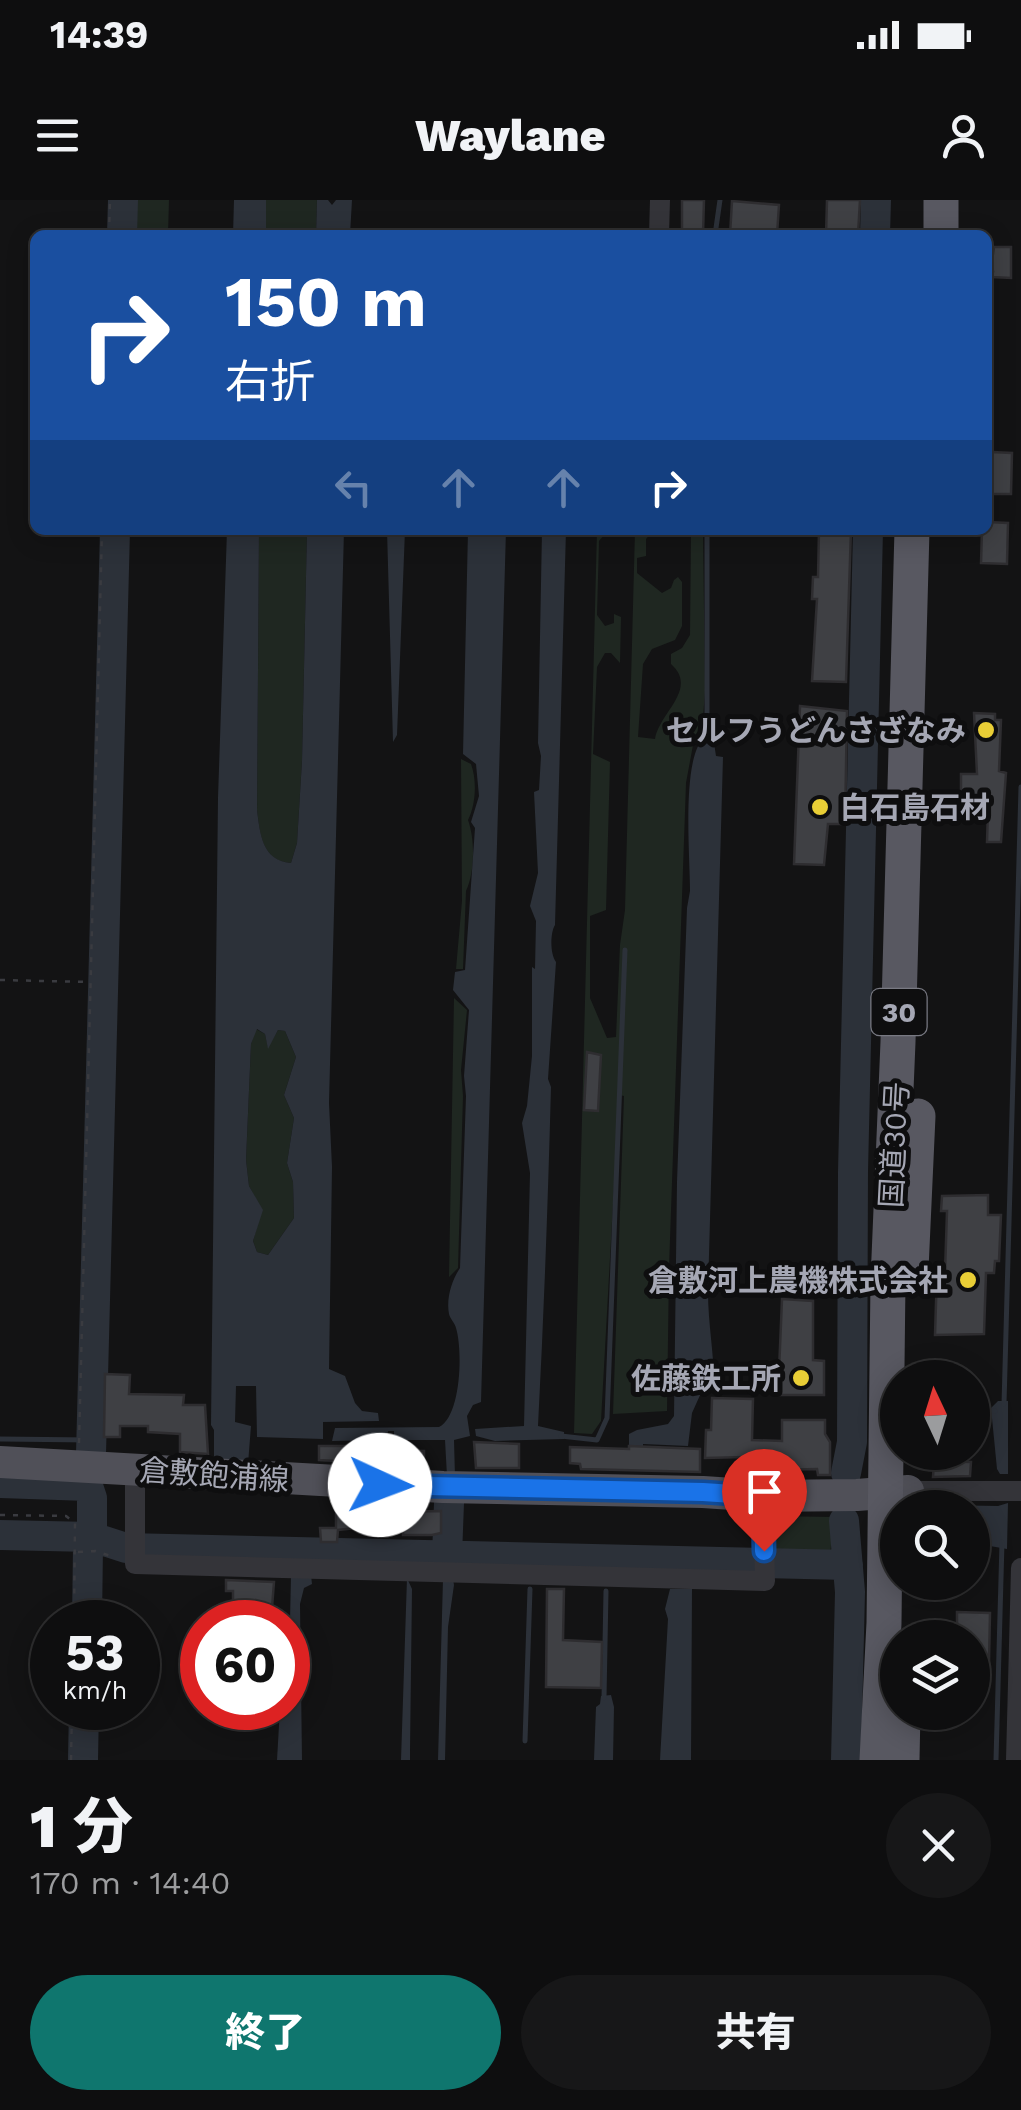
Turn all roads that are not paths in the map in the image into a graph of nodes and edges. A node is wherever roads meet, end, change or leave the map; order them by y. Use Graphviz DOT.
graph roads {
  1 [pos="660,200"];
  2 [pos="919,200"];
  3 [pos="942,200"];
  4 [pos="659,230"];
  5 [pos="919,230"];
  6 [pos="940,230"];
  7 [pos="912,535"];
  8 [pos="933,535"];
  9 [pos="908,1360"];
  10 [pos="0,1462"];
  11 [pos="135,1470"];
  12 [pos="900,1490"];
  13 [pos="1021,1491"];
  14 [pos="990,1493"];
  15 [pos="763,1496"];
  16 [pos="880,1497"];
  17 [pos="1021,1568"];
  18 [pos="887,1600"];
  19 [pos="903,1730"];
  20 [pos="877,1760"];
  21 [pos="902,1760"];
  22 [pos="1016,1760"];
  1 -- 4 [label="street"];
  2 -- 5 [label="highway"];
  3 -- 6 [label="highway"];
  7 -- 12 [label="highway, 国道30号 / 30"];
  8 -- 9 [label="highway, 国道30号 / 30"];
  10 -- 11 [label="main road, 倉敷飽浦線"];
  11 -- 15 [label="main road, 倉敷飽浦線"];
  11 -- 15 [label="street"];
  13 -- 14 [label="street"];
  15 -- 16 [label="main road, 倉敷飽浦線"];
  17 -- 22 [label="street"];
  18 -- 20 [label="highway, 国道30号 / 30"];
  19 -- 21 [label="highway"];
}
